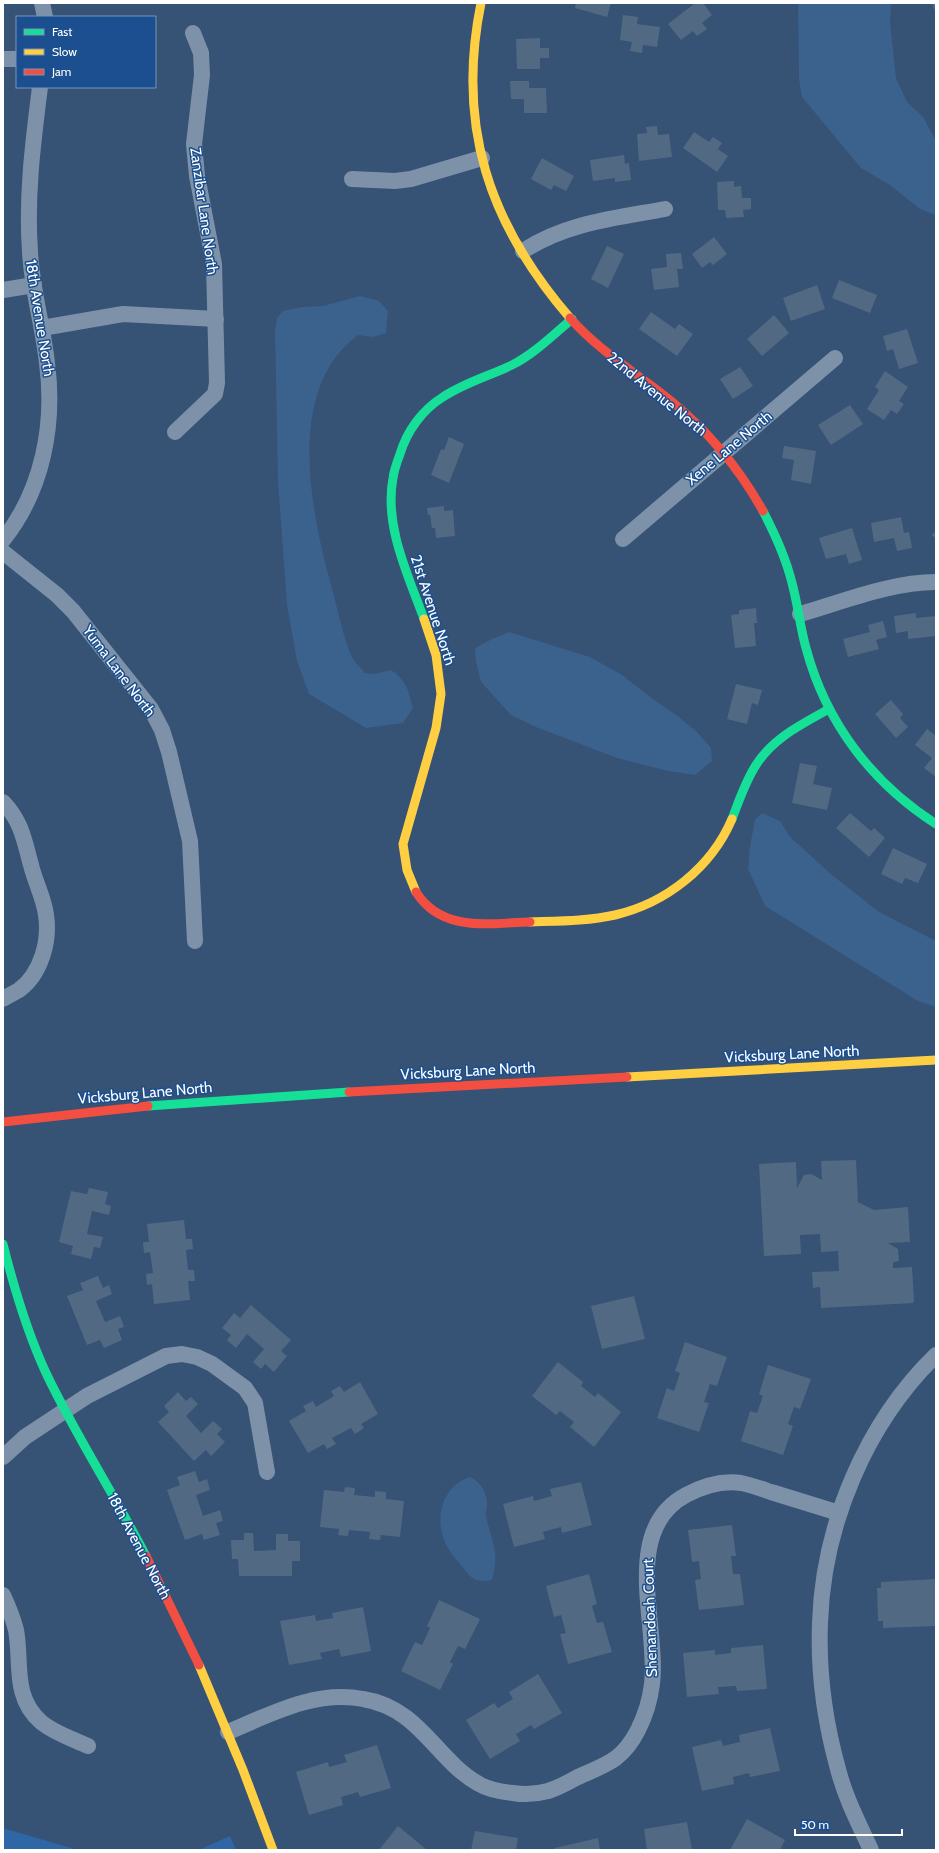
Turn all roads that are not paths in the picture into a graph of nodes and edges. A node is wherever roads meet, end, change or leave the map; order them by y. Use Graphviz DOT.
graph roads {
  1 [pos="42,3"];
  2 [pos="481,3"];
  3 [pos="45,16"];
  4 [pos="193,33"];
  5 [pos="3,59"];
  6 [pos="16,59"];
  7 [pos="40,88"];
  8 [pos="482,158"];
  9 [pos="352,179"];
  10 [pos="665,209"];
  11 [pos="523,251"];
  12 [pos="34,285"];
  13 [pos="3,290"];
  14 [pos="572,318"];
  15 [pos="216,319"];
  16 [pos="42,328"];
  17 [pos="835,358"];
  18 [pos="175,432"];
  19 [pos="725,452"];
  20 [pos="623,539"];
  21 [pos="3,540"];
  22 [pos="3,552"];
  23 [pos="936,582"];
  24 [pos="800,614"];
  25 [pos="829,710"];
  26 [pos="3,802"];
  27 [pos="936,824"];
  28 [pos="195,941"];
  29 [pos="3,999"];
  30 [pos="936,1060"];
  31 [pos="3,1122"];
  32 [pos="3,1244"];
  33 [pos="936,1355"];
  34 [pos="65,1410"];
  35 [pos="3,1457"];
  36 [pos="267,1472"];
  37 [pos="839,1513"];
  38 [pos="3,1595"];
  39 [pos="228,1732"];
  40 [pos="88,1746"];
  41 [pos="273,1850"];
  42 [pos="871,1850"];
  1 -- 3 [label="street"];
  2 -- 8 [label="street, 22nd Avenue North"];
  4 -- 15 [label="street, Zanzibar Lane North"];
  5 -- 6 [label="street"];
  7 -- 12 [label="street, 18th Avenue North"];
  8 -- 9 [label="street"];
  8 -- 11 [label="street, 22nd Avenue North"];
  10 -- 11 [label="street"];
  11 -- 14 [label="street, 22nd Avenue North"];
  12 -- 13 [label="street"];
  12 -- 16 [label="street, 18th Avenue North"];
  14 -- 19 [label="street, 22nd Avenue North"];
  14 -- 25 [label="street, 21st Avenue North"];
  15 -- 16 [label="street"];
  15 -- 18 [label="street, Zanzibar Lane North"];
  16 -- 21 [label="street, 18th Avenue North"];
  17 -- 19 [label="street, Xene Lane North"];
  19 -- 20 [label="street, Xene Lane North"];
  19 -- 24 [label="street, 22nd Avenue North"];
  22 -- 28 [label="street, Yuma Lane North"];
  23 -- 24 [label="street"];
  24 -- 25 [label="street, 22nd Avenue North"];
  25 -- 27 [label="street, 22nd Avenue North"];
  26 -- 29 [label="street"];
  30 -- 31 [label="street, Vicksburg Lane North"];
  32 -- 34 [label="street, 18th Avenue North"];
  33 -- 37 [label="street"];
  34 -- 35 [label="street"];
  34 -- 36 [label="street"];
  34 -- 39 [label="street, 18th Avenue North"];
  37 -- 39 [label="street, Shenandoah Court"];
  37 -- 42 [label="street"];
  38 -- 40 [label="street"];
  39 -- 41 [label="street, 18th Avenue North"];
}
